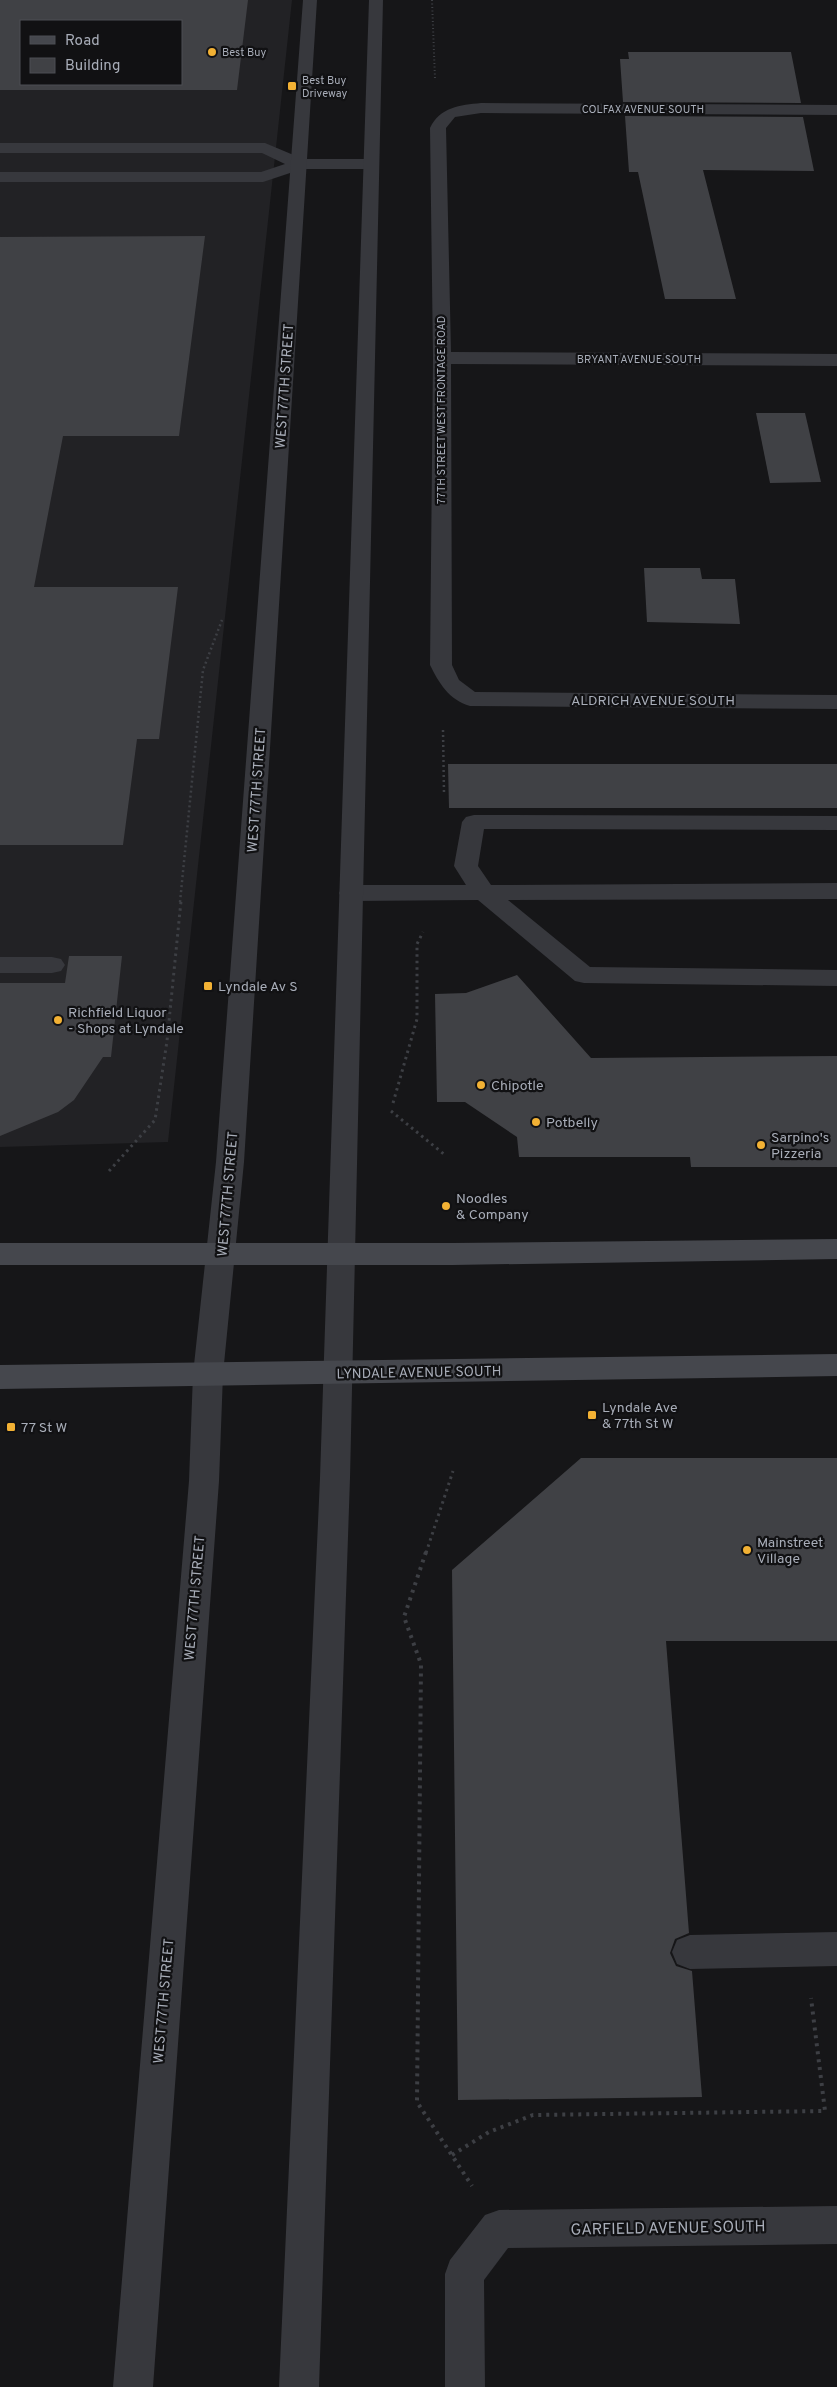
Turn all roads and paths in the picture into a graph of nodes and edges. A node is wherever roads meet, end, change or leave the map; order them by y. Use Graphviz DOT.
graph roads {
  1 [pos="310,0"];
  2 [pos="376,0"];
  3 [pos="432,0"];
  4 [pos="837,110"];
  5 [pos="449,114"];
  6 [pos="0,148"];
  7 [pos="300,164"];
  8 [pos="371,164"];
  9 [pos="0,176"];
  10 [pos="442,358"];
  11 [pos="837,360"];
  12 [pos="224,616"];
  13 [pos="470,699"];
  14 [pos="837,702"];
  15 [pos="837,823"];
  16 [pos="837,892"];
  17 [pos="484,893"];
  18 [pos="351,894"];
  19 [pos="424,929"];
  20 [pos="0,965"];
  21 [pos="52,965"];
  22 [pos="837,978"];
  23 [pos="445,1155"];
  24 [pos="109,1171"];
  25 [pos="837,1249"];
  26 [pos="222,1253"];
  27 [pos="341,1253"];
  28 [pos="0,1254"];
  29 [pos="837,1365"];
  30 [pos="337,1373"];
  31 [pos="208,1374"];
  32 [pos="0,1377"];
  33 [pos="453,1471"];
  34 [pos="837,1949"];
  35 [pos="690,1952"];
  36 [pos="810,1995"];
  37 [pos="452,2155"];
  38 [pos="837,2226"];
  39 [pos="500,2229"];
  40 [pos="133,2387"];
  41 [pos="299,2387"];
  42 [pos="465,2387"];
  1 -- 7 [label="street, WEST 77TH STREET"];
  2 -- 8 [label="street"];
  3 -- 5 [label="path"];
  4 -- 5 [label="street, COLFAX AVENUE SOUTH"];
  5 -- 10 [label="street, 77TH STREET WEST FRONTAGE ROAD"];
  6 -- 7 [label="street"];
  7 -- 8 [label="street"];
  7 -- 9 [label="street"];
  7 -- 26 [label="street, WEST 77TH STREET"];
  8 -- 18 [label="street"];
  10 -- 11 [label="street, BRYANT AVENUE SOUTH"];
  10 -- 13 [label="street, 77TH STREET WEST FRONTAGE ROAD"];
  12 -- 24 [label="path"];
  13 -- 14 [label="street, ALDRICH AVENUE SOUTH"];
  15 -- 17 [label="street"];
  16 -- 17 [label="street"];
  17 -- 18 [label="street"];
  17 -- 22 [label="street"];
  18 -- 27 [label="street"];
  19 -- 23 [label="path"];
  20 -- 21 [label="street"];
  25 -- 27 [label="main road"];
  26 -- 27 [label="main road"];
  26 -- 28 [label="main road"];
  26 -- 31 [label="street, WEST 77TH STREET"];
  27 -- 30 [label="street"];
  29 -- 30 [label="main road, LYNDALE AVENUE SOUTH"];
  30 -- 31 [label="main road, LYNDALE AVENUE SOUTH"];
  30 -- 41 [label="street"];
  31 -- 32 [label="main road, LYNDALE AVENUE SOUTH"];
  31 -- 40 [label="street, WEST 77TH STREET"];
  33 -- 37 [label="path"];
  34 -- 35 [label="street"];
  36 -- 37 [label="path"];
  37 -- 39 [label="path"];
  38 -- 39 [label="street, GARFIELD AVENUE SOUTH"];
  39 -- 42 [label="street"];
}
